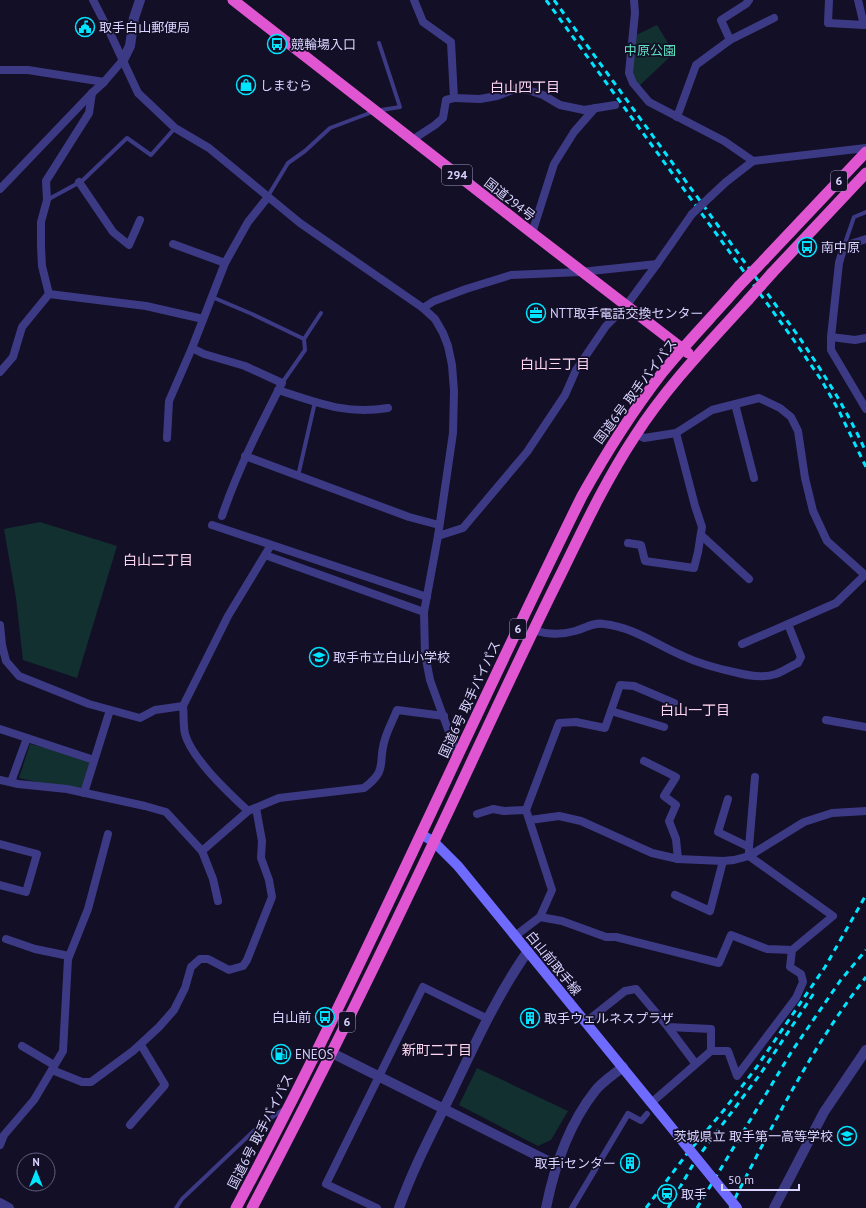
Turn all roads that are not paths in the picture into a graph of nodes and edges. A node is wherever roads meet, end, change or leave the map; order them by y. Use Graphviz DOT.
graph roads {
  1 [pos="93,0"];
  2 [pos="140,0"];
  3 [pos="414,0"];
  4 [pos="634,0"];
  5 [pos="749,0"];
  6 [pos="829,0"];
  7 [pos="858,0"];
  8 [pos="236,1"];
  9 [pos="774,18"];
  10 [pos="730,40"];
  11 [pos="379,43"];
  12 [pos="123,60"];
  13 [pos="0,70"];
  14 [pos="104,82"];
  15 [pos="92,93"];
  16 [pos="454,98"];
  17 [pos="615,105"];
  18 [pos="595,108"];
  19 [pos="375,111"];
  20 [pos="677,117"];
  21 [pos="175,128"];
  22 [pos="412,140"];
  23 [pos="866,148"];
  24 [pos="866,152"];
  25 [pos="753,161"];
  26 [pos="866,173"];
  27 [pos="80,182"];
  28 [pos="0,189"];
  29 [pos="268,196"];
  30 [pos="47,200"];
  31 [pos="866,212"];
  32 [pos="140,220"];
  33 [pos="532,233"];
  34 [pos="866,239"];
  35 [pos="173,244"];
  36 [pos="844,246"];
  37 [pos="224,263"];
  38 [pos="657,264"];
  39 [pos="581,272"];
  40 [pos="49,294"];
  41 [pos="211,297"];
  42 [pos="626,306"];
  43 [pos="423,308"];
  44 [pos="321,313"];
  45 [pos="203,319"];
  46 [pos="831,338"];
  47 [pos="866,338"];
  48 [pos="304,340"];
  49 [pos="192,348"];
  50 [pos="683,349"];
  51 [pos="695,358"];
  52 [pos="0,372"];
  53 [pos="280,387"];
  54 [pos="315,402"];
  55 [pos="735,404"];
  56 [pos="388,408"];
  57 [pos="866,410"];
  58 [pos="676,433"];
  59 [pos="636,434"];
  60 [pos="168,438"];
  61 [pos="245,456"];
  62 [pos="298,476"];
  63 [pos="754,478"];
  64 [pos="222,516"];
  65 [pos="212,525"];
  66 [pos="439,525"];
  67 [pos="701,535"];
  68 [pos="438,536"];
  69 [pos="628,543"];
  70 [pos="272,545"];
  71 [pos="265,555"];
  72 [pos="749,579"];
  73 [pos="427,597"];
  74 [pos="424,612"];
  75 [pos="788,624"];
  76 [pos="0,626"];
  77 [pos="534,630"];
  78 [pos="742,644"];
  79 [pos="3,663"];
  80 [pos="674,703"];
  81 [pos="183,706"];
  82 [pos="110,710"];
  83 [pos="611,711"];
  84 [pos="444,716"];
  85 [pos="826,720"];
  86 [pos="664,727"];
  87 [pos="866,727"];
  88 [pos="0,730"];
  89 [pos="27,738"];
  90 [pos="458,757"];
  91 [pos="94,760"];
  92 [pos="644,761"];
  93 [pos="755,777"];
  94 [pos="0,780"];
  95 [pos="11,782"];
  96 [pos="84,793"];
  97 [pos="728,798"];
  98 [pos="252,810"];
  99 [pos="526,810"];
  100 [pos="866,811"];
  101 [pos="477,814"];
  102 [pos="530,820"];
  103 [pos="108,834"];
  104 [pos="421,834"];
  105 [pos="434,842"];
  106 [pos="0,844"];
  107 [pos="749,847"];
  108 [pos="202,851"];
  109 [pos="749,856"];
  110 [pos="678,859"];
  111 [pos="723,860"];
  112 [pos="0,885"];
  113 [pos="675,895"];
  114 [pos="218,901"];
  115 [pos="540,916"];
  116 [pos="515,936"];
  117 [pos="6,939"];
  118 [pos="792,950"];
  119 [pos="528,951"];
  120 [pos="69,956"];
  121 [pos="488,1019"];
  122 [pos="586,1022"];
  123 [pos="668,1027"];
  124 [pos="141,1045"];
  125 [pos="22,1046"];
  126 [pos="866,1050"];
  127 [pos="711,1051"];
  128 [pos="332,1053"];
  129 [pos="695,1063"];
  130 [pos="623,1067"];
  131 [pos="53,1068"];
  132 [pos="379,1076"];
  133 [pos="651,1103"];
  134 [pos="289,1106"];
  135 [pos="444,1109"];
  136 [pos="647,1114"];
  137 [pos="130,1125"];
  138 [pos="3,1130"];
  139 [pos="0,1145"];
  140 [pos="556,1165"];
  141 [pos="0,1202"];
  142 [pos="9,1208"];
  143 [pos="176,1208"];
  144 [pos="236,1208"];
  145 [pos="252,1208"];
  146 [pos="377,1208"];
  147 [pos="398,1208"];
  148 [pos="546,1208"];
  149 [pos="572,1208"];
  150 [pos="737,1208"];
  151 [pos="774,1208"];
  1 -- 12 [label="street"];
  2 -- 12 [label="street"];
  3 -- 16 [label="street"];
  4 -- 20 [label="street"];
  5 -- 10 [label="street"];
  6 -- 7 [label="street"];
  8 -- 19 [label="highway, 国道294号 / 294"];
  9 -- 10 [label="street"];
  10 -- 20 [label="street"];
  11 -- 19 [label="lane"];
  12 -- 14 [label="street"];
  12 -- 21 [label="street"];
  13 -- 14 [label="street"];
  14 -- 15 [label="street"];
  15 -- 28 [label="street"];
  15 -- 30 [label="street"];
  16 -- 18 [label="street"];
  16 -- 22 [label="street"];
  17 -- 18 [label="street"];
  18 -- 33 [label="street"];
  19 -- 22 [label="highway, 国道294号 / 294"];
  19 -- 29 [label="lane"];
  20 -- 25 [label="street"];
  21 -- 27 [label="lane"];
  21 -- 29 [label="street"];
  22 -- 33 [label="highway, 国道294号 / 294"];
  23 -- 25 [label="street"];
  24 -- 50 [label="highway, 国道6号 取手バイパス / 6, bridge"];
  25 -- 38 [label="street, bridge"];
  26 -- 51 [label="highway, 国道6号 取手バイパス / 6, bridge"];
  27 -- 30 [label="lane"];
  27 -- 32 [label="street"];
  29 -- 37 [label="street"];
  29 -- 43 [label="street"];
  30 -- 40 [label="street"];
  31 -- 36 [label="lane"];
  33 -- 39 [label="highway, 国道294号 / 294"];
  34 -- 36 [label="street"];
  35 -- 37 [label="street"];
  36 -- 46 [label="street"];
  37 -- 41 [label="street"];
  38 -- 39 [label="street"];
  38 -- 42 [label="street"];
  39 -- 42 [label="highway, 国道294号 / 294"];
  39 -- 43 [label="street"];
  40 -- 45 [label="street"];
  40 -- 52 [label="street"];
  41 -- 45 [label="street"];
  41 -- 48 [label="lane"];
  42 -- 50 [label="highway, 国道294号 / 294"];
  42 -- 68 [label="street"];
  43 -- 66 [label="street"];
  44 -- 48 [label="lane"];
  45 -- 49 [label="street"];
  46 -- 47 [label="street"];
  46 -- 57 [label="street"];
  48 -- 53 [label="lane"];
  49 -- 53 [label="street"];
  49 -- 60 [label="street"];
  50 -- 51 [label="highway, 国道294号 / 294"];
  50 -- 90 [label="highway, 国道6号 取手バイパス / 6"];
  51 -- 59 [label="highway, 国道6号 取手バイパス / 6"];
  53 -- 54 [label="street"];
  53 -- 61 [label="street"];
  54 -- 56 [label="street"];
  54 -- 62 [label="lane"];
  55 -- 58 [label="street"];
  55 -- 63 [label="street"];
  55 -- 75 [label="street"];
  58 -- 59 [label="street"];
  58 -- 67 [label="street"];
  59 -- 77 [label="highway, 国道6号 取手バイパス / 6"];
  61 -- 62 [label="street"];
  61 -- 64 [label="street"];
  62 -- 66 [label="street"];
  65 -- 70 [label="street"];
  66 -- 68 [label="street"];
  67 -- 69 [label="street"];
  67 -- 72 [label="street"];
  68 -- 73 [label="street"];
  70 -- 71 [label="street"];
  70 -- 73 [label="street"];
  71 -- 74 [label="street"];
  71 -- 81 [label="street"];
  73 -- 74 [label="street"];
  74 -- 84 [label="street"];
  75 -- 77 [label="street"];
  75 -- 78 [label="street"];
  76 -- 79 [label="street"];
  77 -- 105 [label="highway, 国道6号 取手バイパス / 6"];
  79 -- 82 [label="street"];
  80 -- 83 [label="street"];
  81 -- 82 [label="street"];
  81 -- 98 [label="street"];
  82 -- 91 [label="street"];
  83 -- 86 [label="street"];
  83 -- 99 [label="street"];
  84 -- 90 [label="street"];
  84 -- 98 [label="street"];
  85 -- 87 [label="street"];
  88 -- 89 [label="street"];
  89 -- 91 [label="street"];
  89 -- 95 [label="street"];
  90 -- 104 [label="highway, 国道6号 取手バイパス / 6"];
  91 -- 96 [label="street"];
  92 -- 110 [label="street"];
  93 -- 107 [label="street"];
  94 -- 95 [label="street"];
  95 -- 96 [label="street"];
  96 -- 108 [label="street"];
  97 -- 107 [label="street"];
  98 -- 108 [label="street"];
  98 -- 124 [label="street"];
  99 -- 101 [label="street"];
  99 -- 102 [label="street"];
  100 -- 109 [label="street"];
  102 -- 110 [label="street"];
  102 -- 115 [label="street"];
  103 -- 120 [label="street"];
  104 -- 105 [label="main road, 白山前取手線"];
  104 -- 134 [label="highway, 国道6号 取手バイパス / 6"];
  105 -- 116 [label="main road, 白山前取手線"];
  105 -- 128 [label="highway, 国道6号 取手バイパス / 6"];
  106 -- 112 [label="street"];
  107 -- 109 [label="street"];
  108 -- 114 [label="street"];
  109 -- 111 [label="street"];
  109 -- 118 [label="street"];
  110 -- 111 [label="street"];
  111 -- 113 [label="street"];
  115 -- 116 [label="street"];
  115 -- 118 [label="street"];
  116 -- 119 [label="main road, 白山前取手線"];
  117 -- 120 [label="street"];
  118 -- 127 [label="street"];
  119 -- 121 [label="street"];
  119 -- 122 [label="main road, 白山前取手線"];
  120 -- 131 [label="street"];
  121 -- 132 [label="street"];
  121 -- 135 [label="street"];
  122 -- 123 [label="street"];
  122 -- 130 [label="main road, 白山前取手線"];
  123 -- 127 [label="street"];
  123 -- 129 [label="street"];
  124 -- 131 [label="street"];
  124 -- 137 [label="street"];
  125 -- 131 [label="street"];
  126 -- 151 [label="street"];
  127 -- 129 [label="street"];
  128 -- 132 [label="street"];
  128 -- 145 [label="highway, 国道6号 取手バイパス / 6"];
  129 -- 133 [label="street"];
  130 -- 133 [label="main road, 白山前取手線"];
  130 -- 140 [label="street"];
  131 -- 138 [label="street"];
  132 -- 135 [label="street"];
  132 -- 146 [label="street"];
  133 -- 150 [label="main road, 白山前取手線, bridge"];
  134 -- 143 [label="lane"];
  134 -- 144 [label="highway, 国道6号 取手バイパス / 6"];
  135 -- 140 [label="street"];
  135 -- 147 [label="street"];
  136 -- 149 [label="street"];
  138 -- 139 [label="street"];
  140 -- 148 [label="street"];
  141 -- 142 [label="street"];
}
